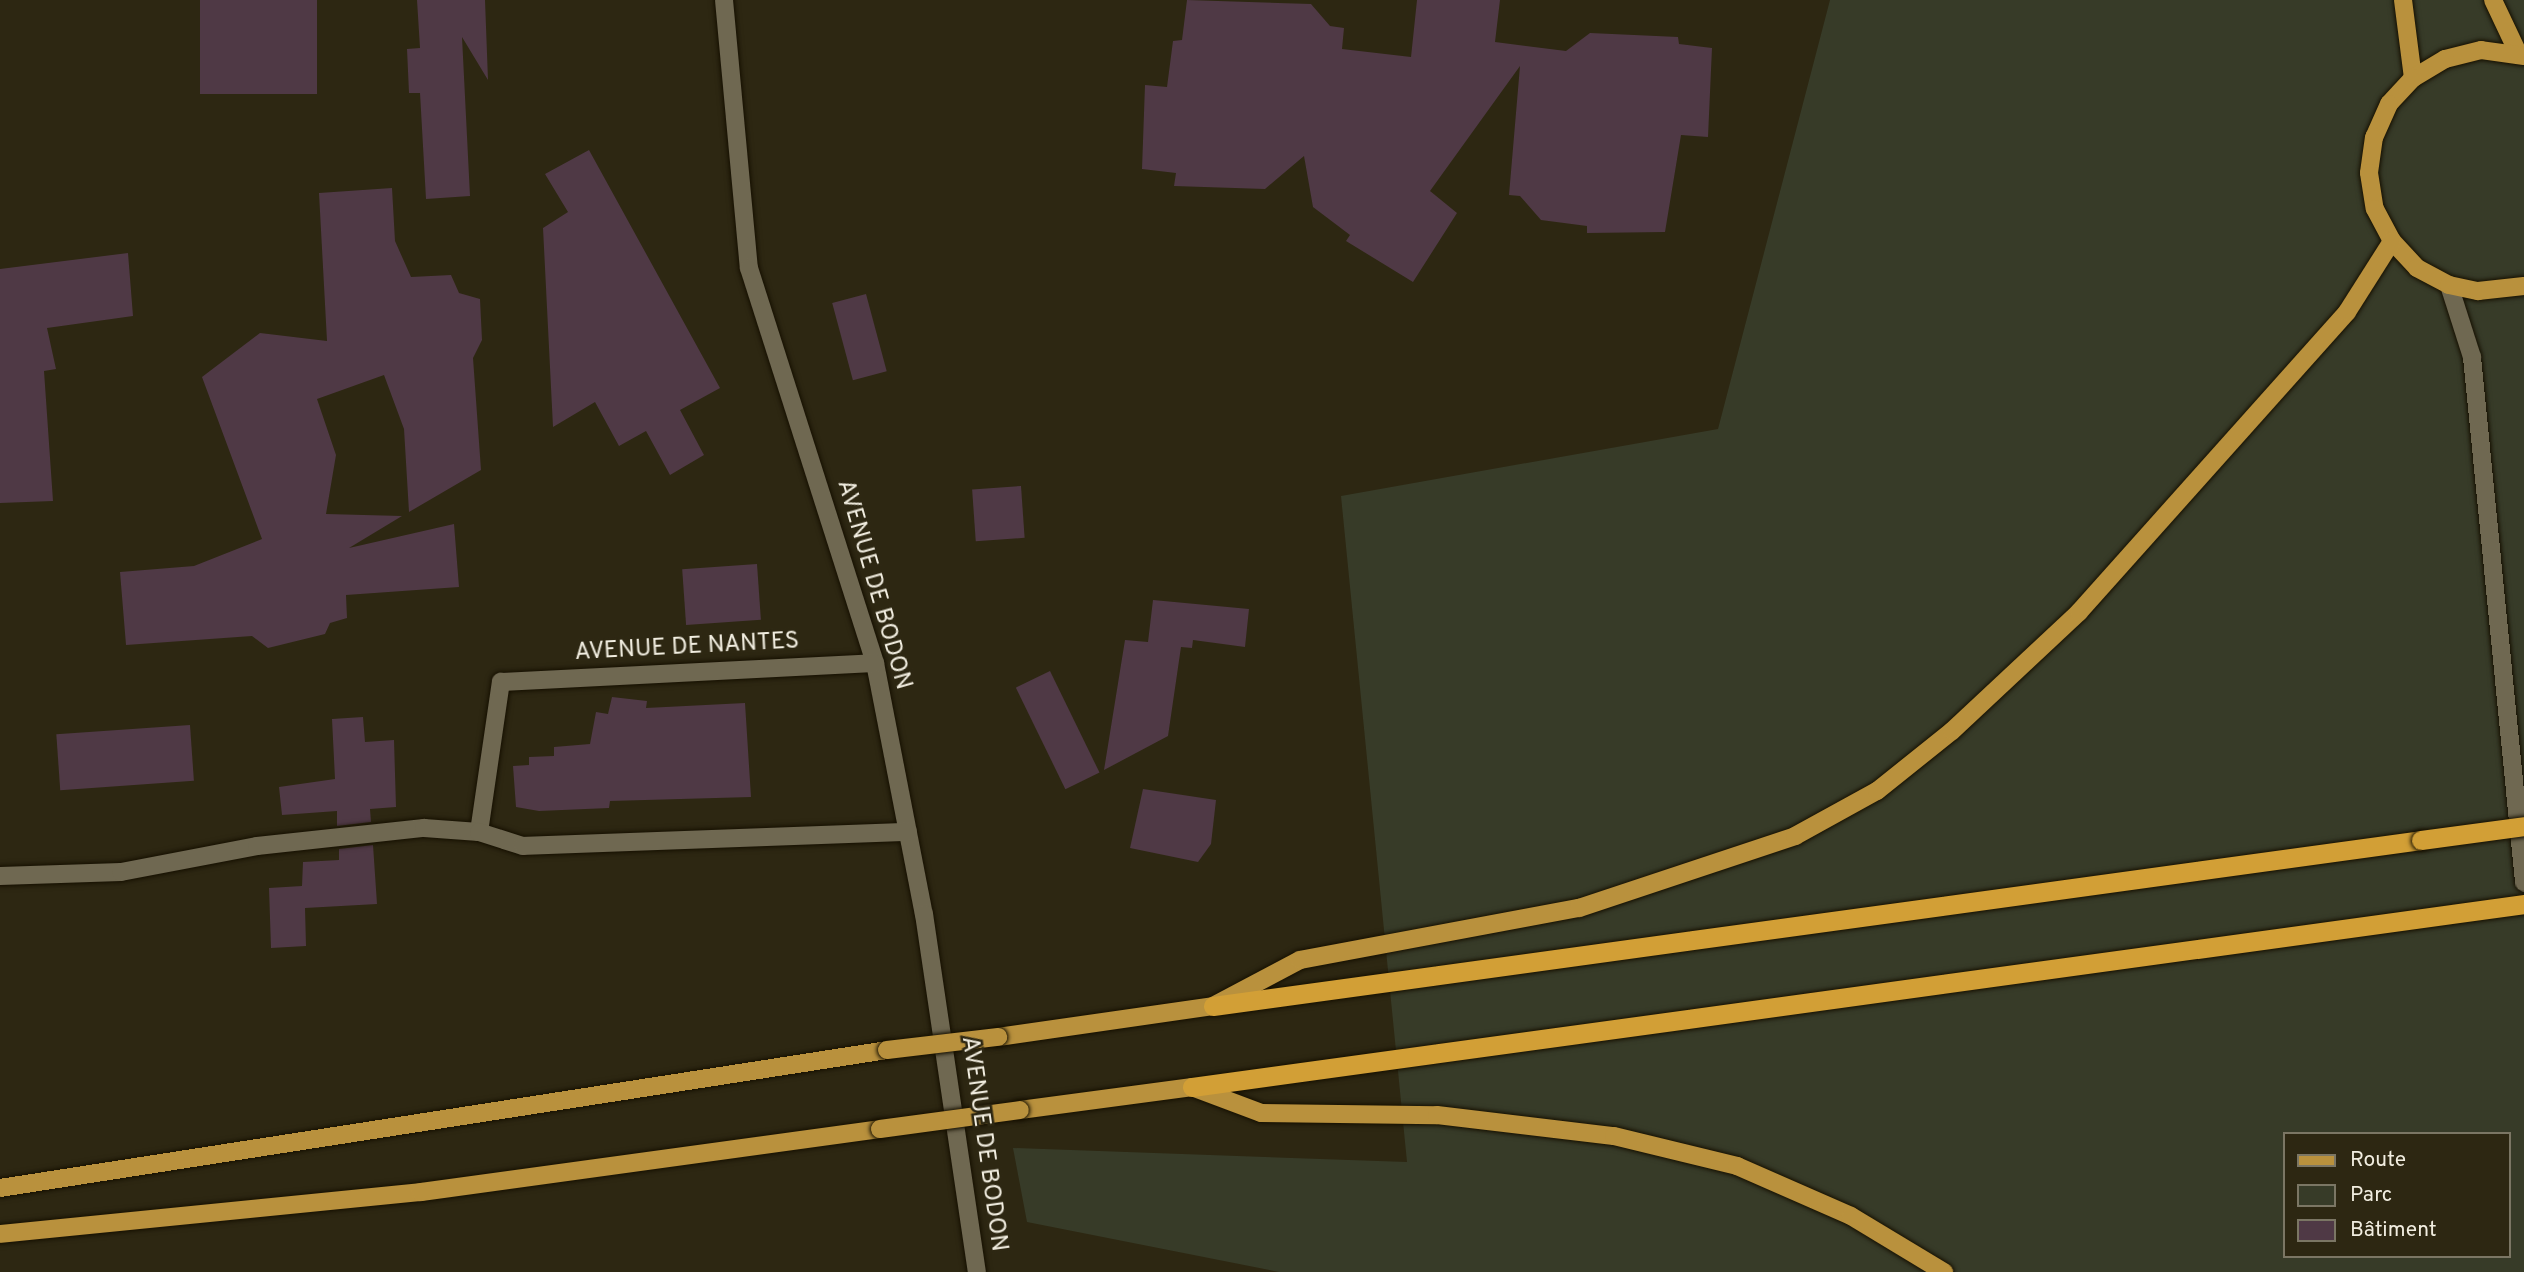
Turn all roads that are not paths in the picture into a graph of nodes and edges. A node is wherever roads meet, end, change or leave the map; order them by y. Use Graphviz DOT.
graph roads {
  1 [pos="724,0"];
  2 [pos="2403,0"];
  3 [pos="2493,0"];
  4 [pos="2521,55"];
  5 [pos="2413,78"];
  6 [pos="2392,241"];
  7 [pos="2449,285"];
  8 [pos="2524,286"];
  9 [pos="875,663"];
  10 [pos="2524,826"];
  11 [pos="908,831"];
  12 [pos="479,832"];
  13 [pos="0,876"];
  14 [pos="2524,881"];
  15 [pos="2524,904"];
  16 [pos="1213,1006"];
  17 [pos="1192,1087"];
  18 [pos="0,1188"];
  19 [pos="0,1234"];
  20 [pos="977,1272"];
  21 [pos="1944,1272"];
  1 -- 9 [label="street, AVENUE DE BODON"];
  2 -- 5 [label="main road"];
  3 -- 4 [label="main road"];
  4 -- 5 [label="main road"];
  5 -- 6 [label="main road"];
  6 -- 7 [label="main road"];
  6 -- 16 [label="main road"];
  7 -- 8 [label="main road"];
  7 -- 14 [label="street"];
  9 -- 11 [label="street, AVENUE DE BODON"];
  9 -- 12 [label="street, AVENUE DE NANTES"];
  10 -- 16 [label="highway, bridge"];
  11 -- 12 [label="street"];
  11 -- 20 [label="street, AVENUE DE BODON"];
  12 -- 13 [label="street"];
  15 -- 17 [label="highway"];
  16 -- 18 [label="main road, bridge"];
  17 -- 19 [label="main road, bridge"];
  17 -- 21 [label="main road"];
}
